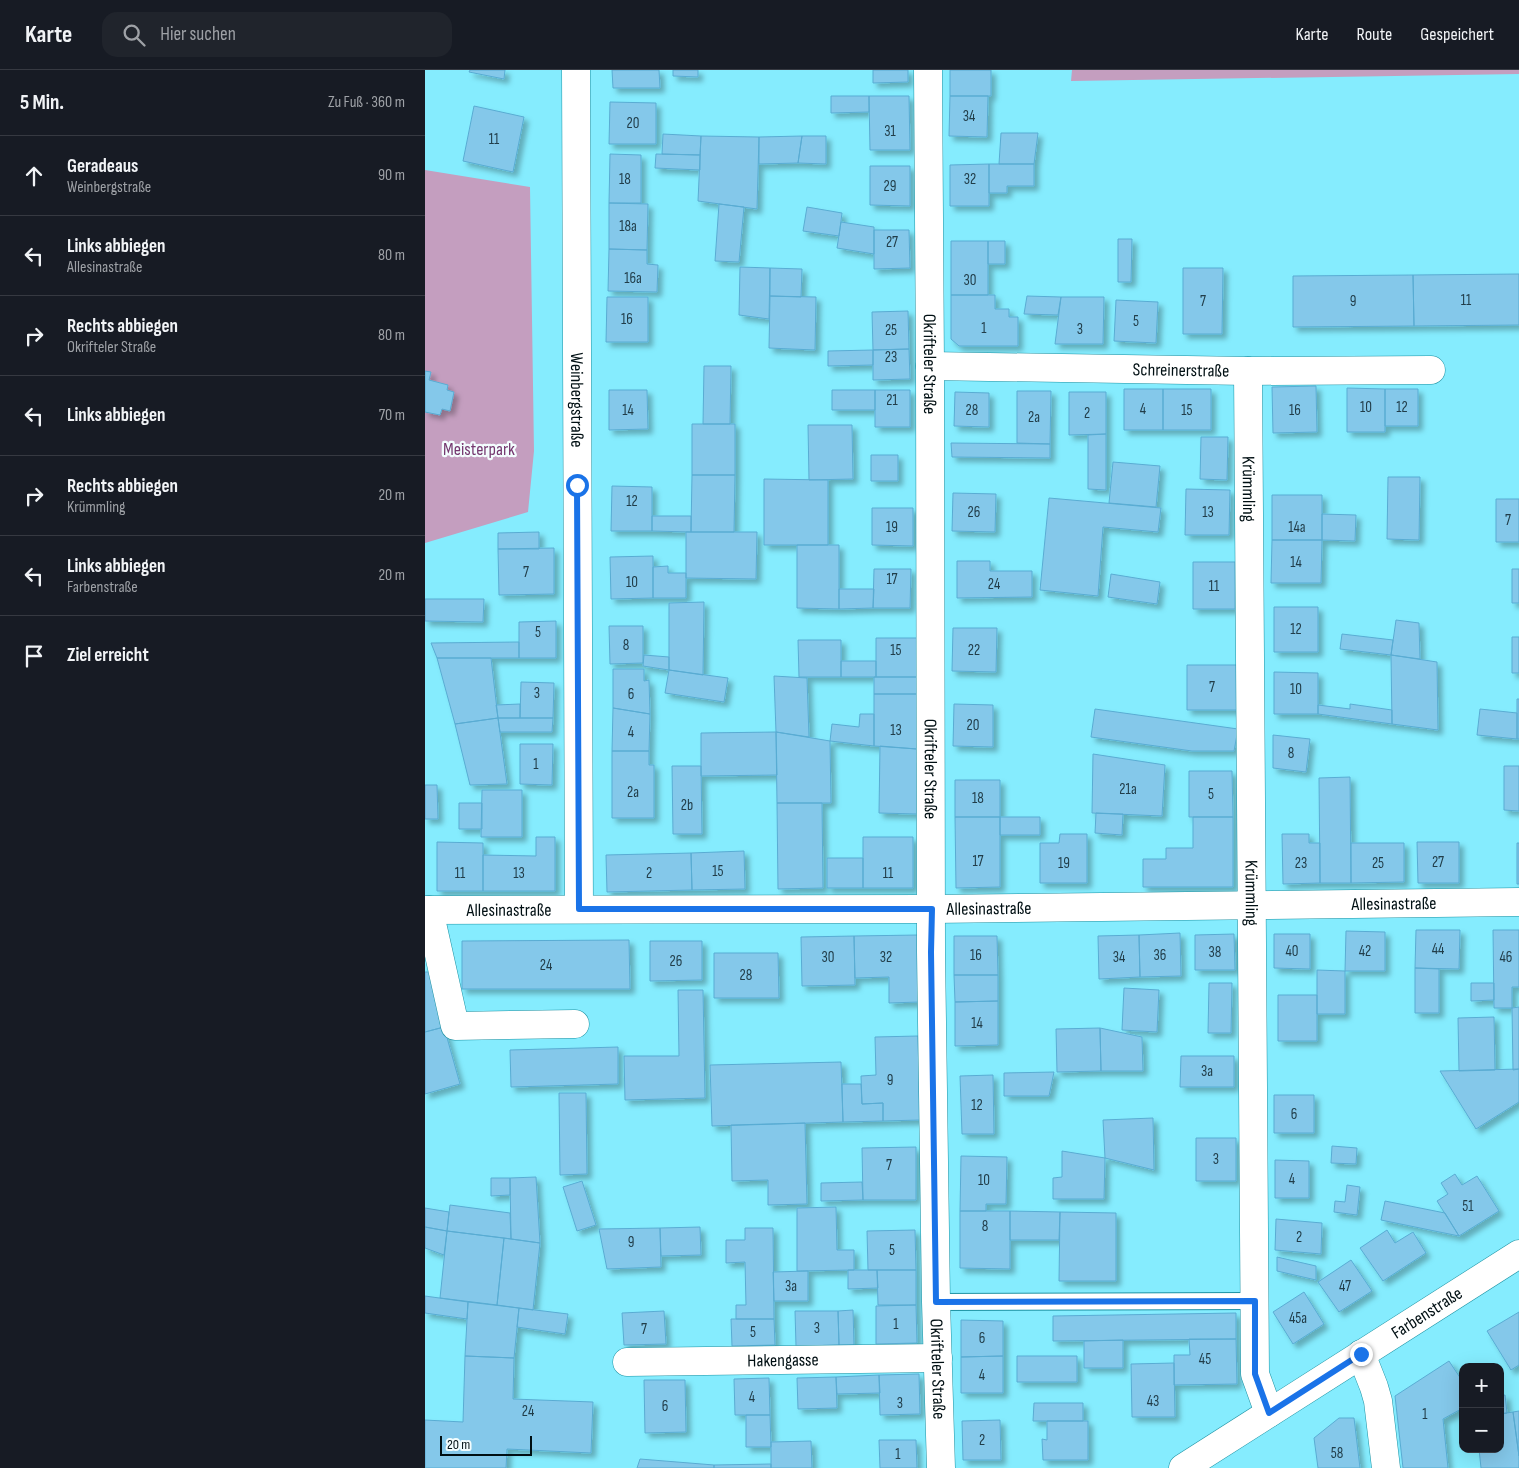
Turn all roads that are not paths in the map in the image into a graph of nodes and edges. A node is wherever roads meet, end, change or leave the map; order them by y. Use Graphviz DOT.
graph roads {
  1 [pos="576,70"];
  2 [pos="928,70"];
  3 [pos="930,366"];
  4 [pos="1431,370"];
  5 [pos="1248,371"];
  6 [pos="1519,902"];
  7 [pos="1252,905"];
  8 [pos="579,909"];
  9 [pos="932,909"];
  10 [pos="427,910"];
  11 [pos="575,1024"];
  12 [pos="1519,1254"];
  13 [pos="1255,1301"];
  14 [pos="936,1302"];
  15 [pos="1361,1354"];
  16 [pos="938,1358"];
  17 [pos="627,1362"];
  18 [pos="1269,1413"];
  19 [pos="941,1468"];
  20 [pos="1183,1468"];
  21 [pos="1386,1468"];
  1 -- 8 [label="street, Weinbergstraße"];
  2 -- 3 [label="street, Okrifteler Straße"];
  3 -- 5 [label="street, Schreinerstraße"];
  3 -- 9 [label="street, Okrifteler Straße"];
  4 -- 5 [label="street, Schreinerstraße"];
  5 -- 7 [label="street, Krümmling"];
  6 -- 7 [label="street, Allesinastraße"];
  7 -- 9 [label="street, Allesinastraße"];
  7 -- 13 [label="street, Krümmling"];
  8 -- 9 [label="street, Allesinastraße"];
  8 -- 10 [label="street, Allesinastraße"];
  9 -- 14 [label="street, Okrifteler Straße"];
  10 -- 11 [label="street, Allesinastraße"];
  12 -- 15 [label="street, Farbenstraße"];
  13 -- 14 [label="lane"];
  13 -- 18 [label="street, Krümmling"];
  14 -- 16 [label="street, Okrifteler Straße"];
  15 -- 18 [label="street, Farbenstraße"];
  15 -- 21 [label="street"];
  16 -- 17 [label="street, Hakengasse"];
  16 -- 19 [label="street, Okrifteler Straße"];
  18 -- 20 [label="street, Farbenstraße"];
}
